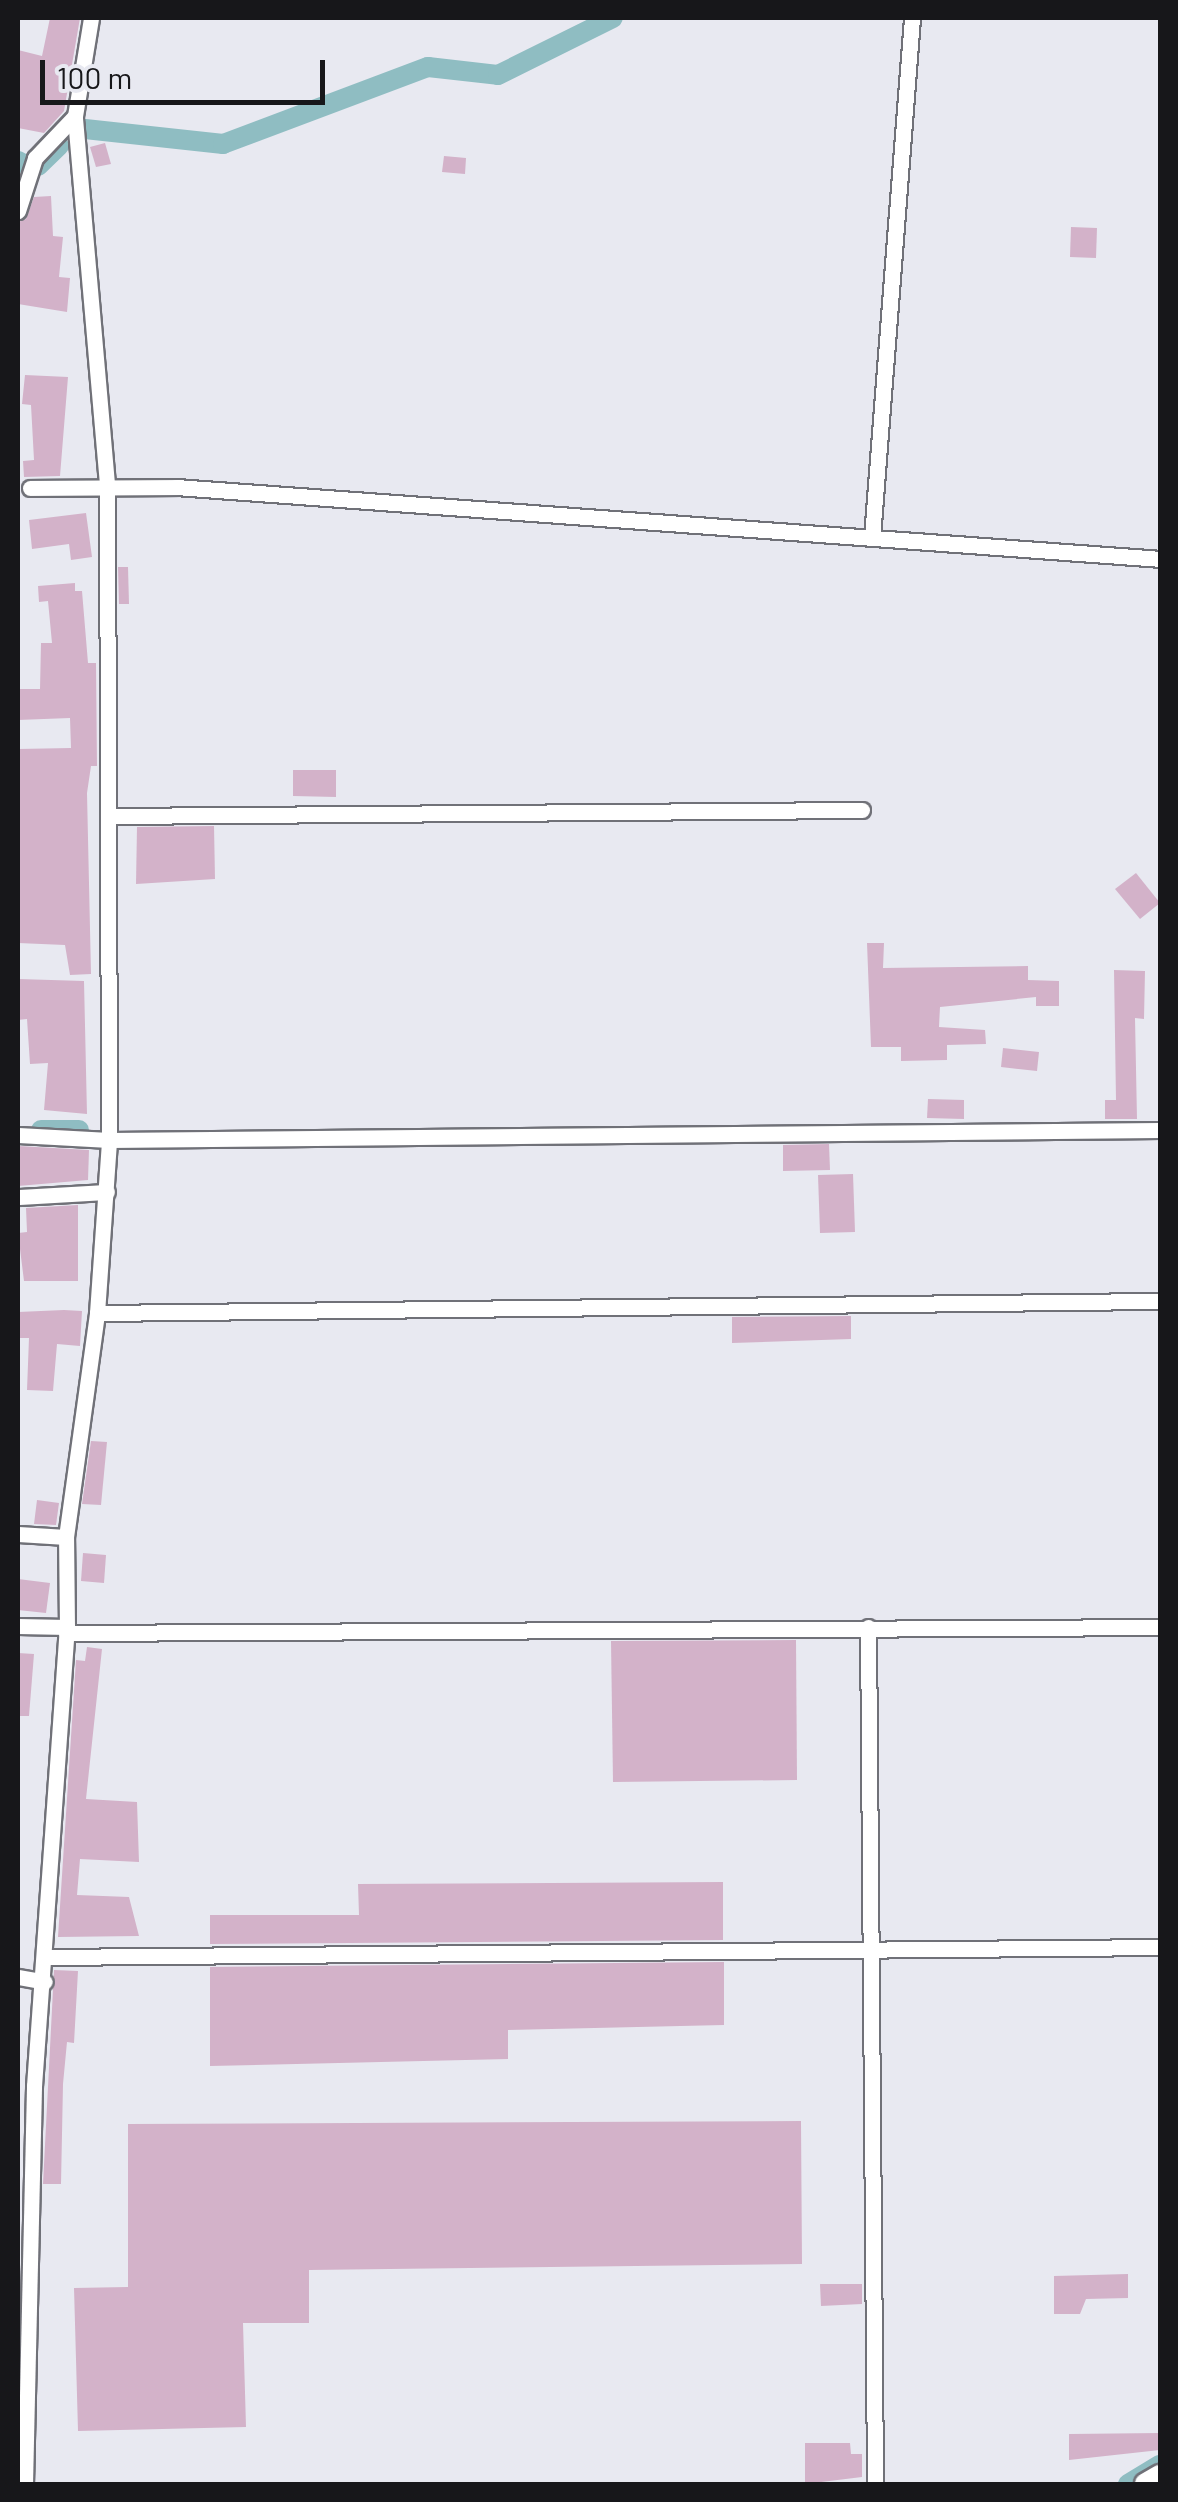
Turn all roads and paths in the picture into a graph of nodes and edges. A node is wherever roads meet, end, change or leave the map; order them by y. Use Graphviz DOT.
graph roads {
  1 [pos="91,18"];
  2 [pos="912,18"];
  3 [pos="75,116"];
  4 [pos="18,151"];
  5 [pos="36,158"];
  6 [pos="18,210"];
  7 [pos="108,484"];
  8 [pos="30,488"];
  9 [pos="872,537"];
  10 [pos="1160,559"];
  11 [pos="862,810"];
  12 [pos="110,816"];
  13 [pos="1160,1130"];
  14 [pos="18,1135"];
  15 [pos="109,1140"];
  16 [pos="107,1192"];
  17 [pos="18,1197"];
  18 [pos="1160,1301"];
  19 [pos="96,1314"];
  20 [pos="18,1534"];
  21 [pos="66,1537"];
  22 [pos="18,1626"];
  23 [pos="868,1627"];
  24 [pos="1160,1627"];
  25 [pos="67,1630"];
  26 [pos="1160,1948"];
  27 [pos="872,1952"];
  28 [pos="45,1956"];
  29 [pos="18,1977"];
  30 [pos="44,1982"];
  31 [pos="21,2454"];
  32 [pos="1160,2476"];
  33 [pos="25,2484"];
  34 [pos="875,2484"];
  35 [pos="1146,2484"];
  1 -- 3 [label="street"];
  2 -- 9 [label="street"];
  3 -- 5 [label="street"];
  3 -- 7 [label="street"];
  4 -- 5 [label="street"];
  5 -- 6 [label="street"];
  7 -- 8 [label="street"];
  7 -- 9 [label="street"];
  7 -- 12 [label="street"];
  9 -- 10 [label="street"];
  11 -- 12 [label="street"];
  12 -- 15 [label="street"];
  13 -- 15 [label="street"];
  14 -- 15 [label="street"];
  15 -- 16 [label="street"];
  16 -- 17 [label="street"];
  16 -- 19 [label="street"];
  18 -- 19 [label="street"];
  19 -- 21 [label="street"];
  20 -- 21 [label="street"];
  21 -- 25 [label="street"];
  22 -- 25 [label="street"];
  23 -- 24 [label="street"];
  23 -- 25 [label="street"];
  23 -- 27 [label="street"];
  25 -- 28 [label="street"];
  26 -- 27 [label="street"];
  27 -- 28 [label="street"];
  27 -- 34 [label="street"];
  28 -- 30 [label="street"];
  29 -- 30 [label="street"];
  30 -- 31 [label="street"];
  31 -- 33 [label="street"];
  32 -- 35 [label="street"];
}
